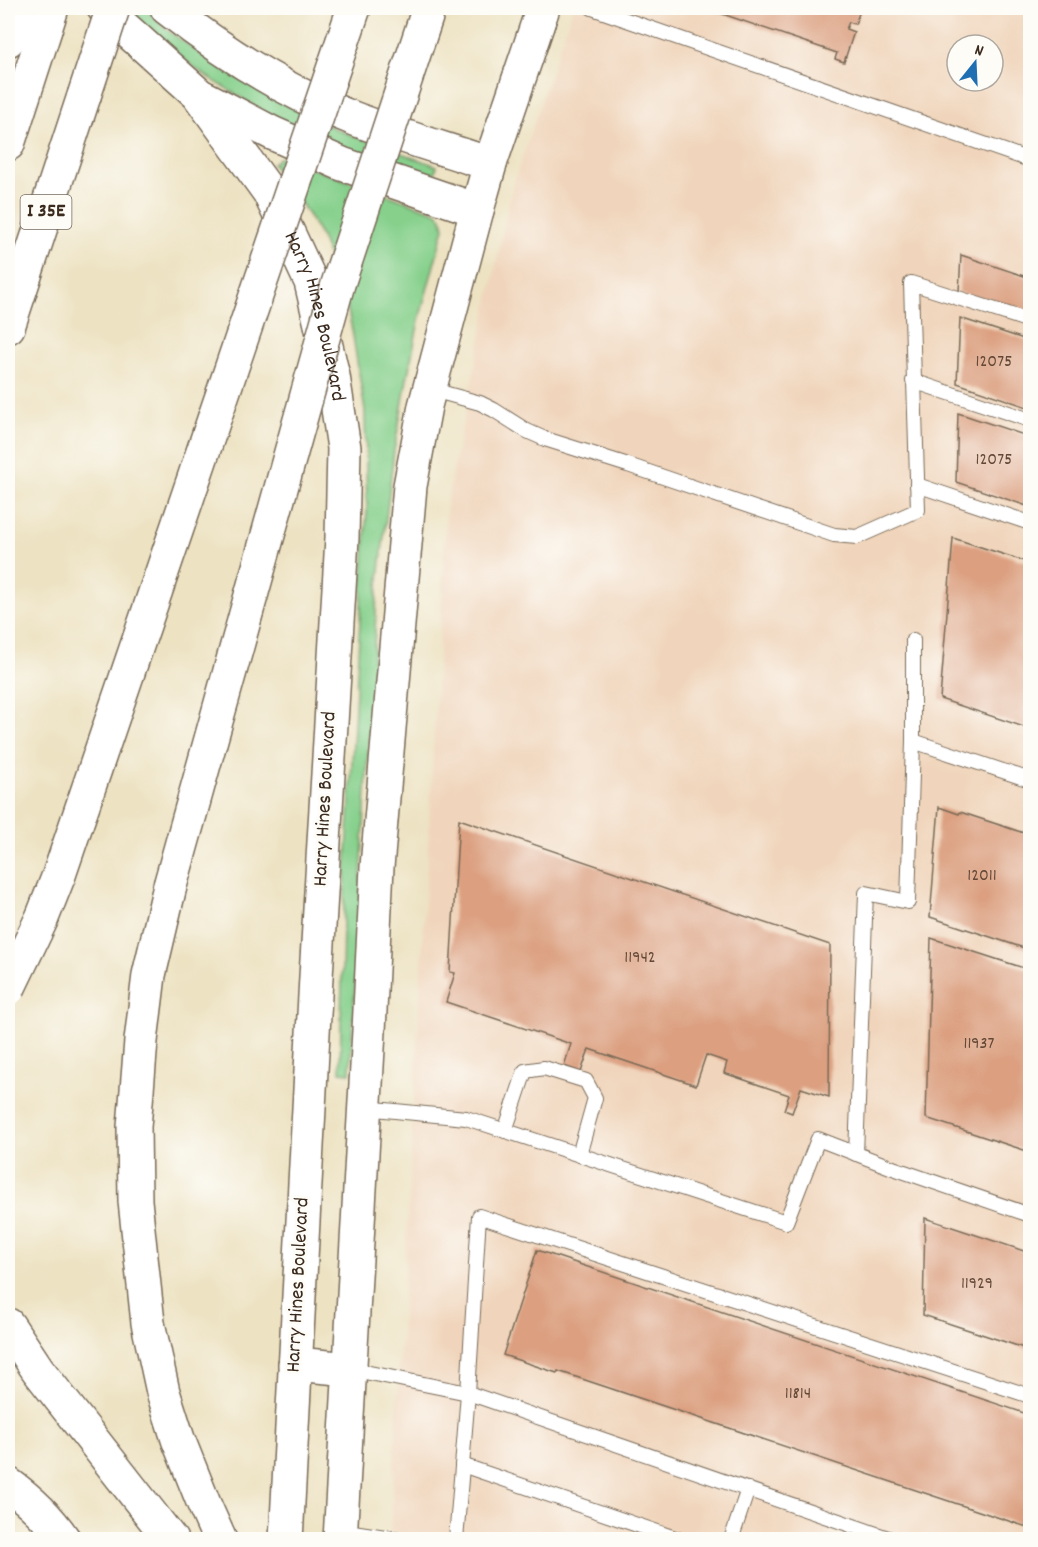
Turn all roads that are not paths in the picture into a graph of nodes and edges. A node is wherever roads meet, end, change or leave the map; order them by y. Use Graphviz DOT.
graph roads {
  1 [pos="52,8"];
  2 [pos="104,8"];
  3 [pos="113,8"];
  4 [pos="167,8"];
  5 [pos="354,8"];
  6 [pos="429,8"];
  7 [pos="543,8"];
  8 [pos="592,8"];
  9 [pos="198,94"];
  10 [pos="8,144"];
  11 [pos="1030,160"];
  12 [pos="490,164"];
  13 [pos="477,210"];
  14 [pos="1030,321"];
  15 [pos="8,327"];
  16 [pos="914,381"];
  17 [pos="429,389"];
  18 [pos="1030,420"];
  19 [pos="917,485"];
  20 [pos="1030,523"];
  21 [pos="913,640"];
  22 [pos="913,741"];
  23 [pos="1030,780"];
  24 [pos="8,989"];
  25 [pos="365,1108"];
  26 [pos="505,1131"];
  27 [pos="856,1154"];
  28 [pos="579,1155"];
  29 [pos="1030,1215"];
  30 [pos="8,1325"];
  31 [pos="295,1364"];
  32 [pos="350,1369"];
  33 [pos="468,1393"];
  34 [pos="1030,1396"];
  35 [pos="462,1465"];
  36 [pos="8,1484"];
  37 [pos="747,1489"];
  38 [pos="340,1535"];
  39 [pos="64,1539"];
  40 [pos="171,1539"];
  41 [pos="220,1539"];
  42 [pos="286,1539"];
  43 [pos="405,1539"];
  44 [pos="456,1539"];
  45 [pos="681,1539"];
  46 [pos="731,1539"];
  47 [pos="894,1539"];
  1 -- 10 [label="main road"];
  2 -- 9 [label="main road, Harry Hines Boulevard"];
  3 -- 15 [label="main road, I 35E, bridge"];
  4 -- 12 [label="main road"];
  5 -- 24 [label="main road, bridge"];
  6 -- 41 [label="main road, bridge"];
  7 -- 12 [label="main road"];
  8 -- 11 [label="lane"];
  9 -- 13 [label="main road, Harry Hines Boulevard"];
  9 -- 31 [label="main road, Harry Hines Boulevard"];
  12 -- 13 [label="main road"];
  13 -- 17 [label="main road"];
  14 -- 16 [label="lane"];
  16 -- 18 [label="lane"];
  16 -- 19 [label="lane"];
  17 -- 19 [label="lane"];
  17 -- 25 [label="main road"];
  19 -- 20 [label="lane"];
  21 -- 22 [label="lane"];
  22 -- 23 [label="lane"];
  22 -- 27 [label="lane"];
  25 -- 26 [label="lane"];
  25 -- 32 [label="main road"];
  26 -- 28 [label="lane"];
  26 -- 28 [label="lane"];
  27 -- 28 [label="lane"];
  27 -- 29 [label="lane"];
  30 -- 40 [label="main road"];
  31 -- 32 [label="main road"];
  31 -- 42 [label="main road, Harry Hines Boulevard"];
  32 -- 33 [label="lane"];
  32 -- 38 [label="main road"];
  33 -- 34 [label="lane"];
  33 -- 35 [label="lane"];
  33 -- 37 [label="lane"];
  35 -- 44 [label="lane"];
  35 -- 45 [label="lane"];
  36 -- 39 [label="main road"];
  37 -- 46 [label="lane"];
  37 -- 47 [label="lane"];
  38 -- 43 [label="lane"];
}
